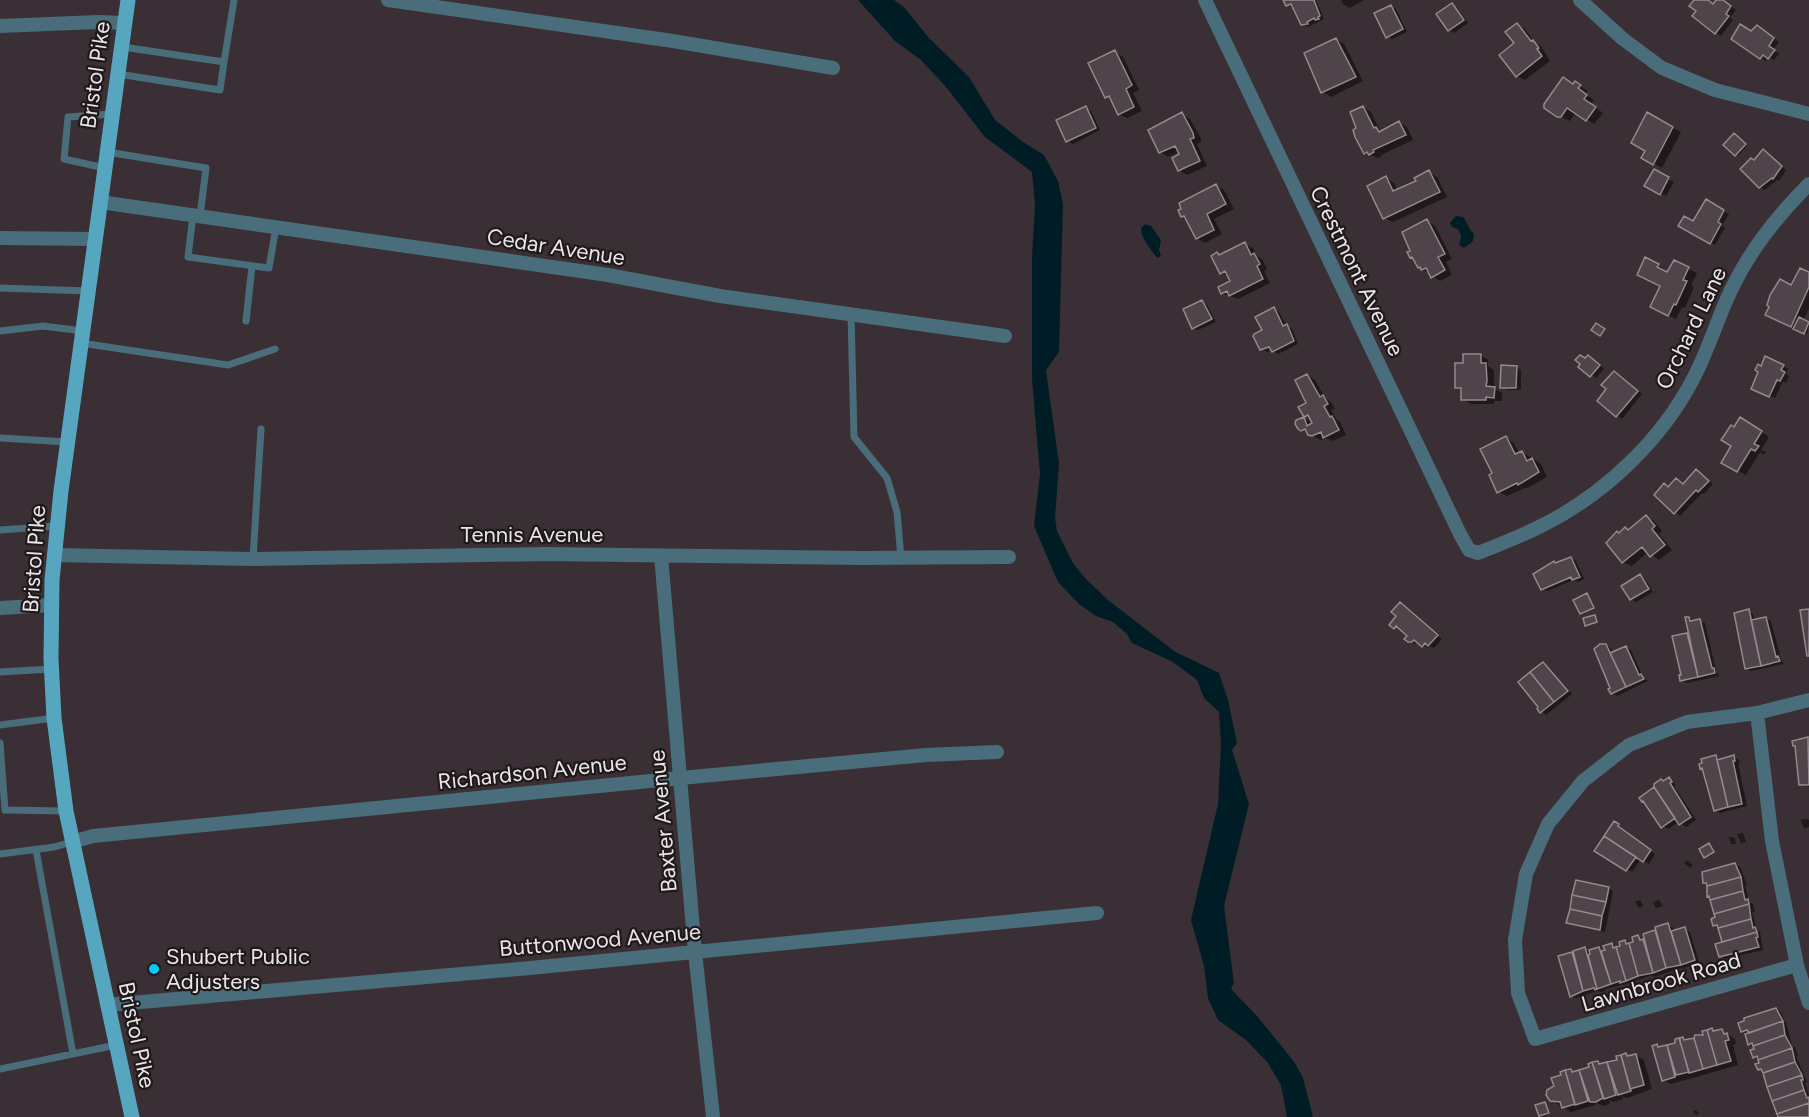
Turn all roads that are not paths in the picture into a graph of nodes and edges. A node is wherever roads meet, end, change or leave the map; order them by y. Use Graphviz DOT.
graph roads {
  1 [pos="128,0"];
  2 [pos="234,0"];
  3 [pos="388,0"];
  4 [pos="1205,0"];
  5 [pos="1580,0"];
  6 [pos="124,24"];
  7 [pos="0,26"];
  8 [pos="122,46"];
  9 [pos="224,62"];
  10 [pos="833,68"];
  11 [pos="118,74"];
  12 [pos="112,114"];
  13 [pos="1809,114"];
  14 [pos="107,152"];
  15 [pos="105,168"];
  16 [pos="1809,184"];
  17 [pos="100,202"];
  18 [pos="196,216"];
  19 [pos="276,227"];
  20 [pos="0,238"];
  21 [pos="95,239"];
  22 [pos="252,266"];
  23 [pos="0,288"];
  24 [pos="88,291"];
  25 [pos="851,314"];
  26 [pos="246,321"];
  27 [pos="0,331"];
  28 [pos="1005,336"];
  29 [pos="82,337"];
  30 [pos="275,349"];
  31 [pos="261,429"];
  32 [pos="0,438"];
  33 [pos="68,442"];
  34 [pos="57,526"];
  35 [pos="0,530"];
  36 [pos="1478,553"];
  37 [pos="54,555"];
  38 [pos="661,556"];
  39 [pos="901,558"];
  40 [pos="1009,558"];
  41 [pos="253,559"];
  42 [pos="51,605"];
  43 [pos="0,608"];
  44 [pos="51,669"];
  45 [pos="0,672"];
  46 [pos="1809,700"];
  47 [pos="1757,712"];
  48 [pos="54,718"];
  49 [pos="0,725"];
  50 [pos="0,743"];
  51 [pos="998,752"];
  52 [pos="681,778"];
  53 [pos="2,810"];
  54 [pos="66,811"];
  55 [pos="72,842"];
  56 [pos="36,850"];
  57 [pos="0,854"];
  58 [pos="1097,913"];
  59 [pos="695,952"];
  60 [pos="1797,965"];
  61 [pos="1809,1003"];
  62 [pos="107,1005"];
  63 [pos="116,1045"];
  64 [pos="73,1054"];
  65 [pos="0,1069"];
  66 [pos="132,1117"];
  67 [pos="713,1117"];
  1 -- 6 [label="main road, Bristol Pike"];
  2 -- 9 [label="lane"];
  3 -- 10 [label="street"];
  4 -- 36 [label="street, Crestmont Avenue"];
  5 -- 13 [label="street"];
  6 -- 7 [label="street"];
  6 -- 8 [label="main road, Bristol Pike"];
  8 -- 9 [label="lane"];
  8 -- 11 [label="main road, Bristol Pike"];
  9 -- 11 [label="lane"];
  11 -- 12 [label="main road, Bristol Pike"];
  12 -- 14 [label="main road, Bristol Pike"];
  12 -- 15 [label="lane"];
  14 -- 15 [label="main road, Bristol Pike"];
  14 -- 18 [label="lane"];
  15 -- 17 [label="main road, Bristol Pike"];
  16 -- 36 [label="street, Orchard Lane"];
  17 -- 18 [label="street, Cedar Avenue"];
  17 -- 21 [label="main road, Bristol Pike"];
  18 -- 19 [label="street, Cedar Avenue"];
  18 -- 22 [label="lane"];
  19 -- 22 [label="lane"];
  19 -- 25 [label="street, Cedar Avenue"];
  20 -- 21 [label="street"];
  21 -- 24 [label="main road, Bristol Pike"];
  22 -- 26 [label="lane"];
  23 -- 24 [label="lane"];
  24 -- 29 [label="main road, Bristol Pike"];
  25 -- 28 [label="street, Cedar Avenue"];
  25 -- 39 [label="lane"];
  27 -- 29 [label="lane"];
  29 -- 30 [label="lane"];
  29 -- 33 [label="main road, Bristol Pike"];
  31 -- 41 [label="lane"];
  32 -- 33 [label="lane"];
  33 -- 34 [label="main road, Bristol Pike"];
  34 -- 35 [label="lane"];
  34 -- 37 [label="main road, Bristol Pike"];
  37 -- 41 [label="street, Tennis Avenue"];
  37 -- 42 [label="main road, Bristol Pike"];
  38 -- 39 [label="street, Tennis Avenue"];
  38 -- 41 [label="street, Tennis Avenue"];
  38 -- 52 [label="street, Baxter Avenue"];
  39 -- 40 [label="street, Tennis Avenue"];
  42 -- 43 [label="street"];
  42 -- 44 [label="main road, Bristol Pike"];
  44 -- 45 [label="lane"];
  44 -- 48 [label="main road, Bristol Pike"];
  46 -- 47 [label="street"];
  47 -- 60 [label="street"];
  47 -- 60 [label="street, Lawnbrook Road"];
  48 -- 49 [label="lane"];
  48 -- 54 [label="main road, Bristol Pike"];
  50 -- 53 [label="lane"];
  51 -- 52 [label="street, Richardson Avenue"];
  52 -- 55 [label="street, Richardson Avenue"];
  52 -- 59 [label="street, Baxter Avenue"];
  53 -- 54 [label="lane"];
  54 -- 55 [label="main road, Bristol Pike"];
  55 -- 56 [label="lane"];
  55 -- 62 [label="main road, Bristol Pike"];
  56 -- 57 [label="lane"];
  56 -- 64 [label="lane"];
  58 -- 59 [label="street, Buttonwood Avenue"];
  59 -- 62 [label="street, Buttonwood Avenue"];
  59 -- 67 [label="street, Baxter Avenue"];
  60 -- 61 [label="street"];
  62 -- 63 [label="main road, Bristol Pike"];
  63 -- 64 [label="lane"];
  63 -- 66 [label="main road, Bristol Pike"];
  64 -- 65 [label="lane"];
}
